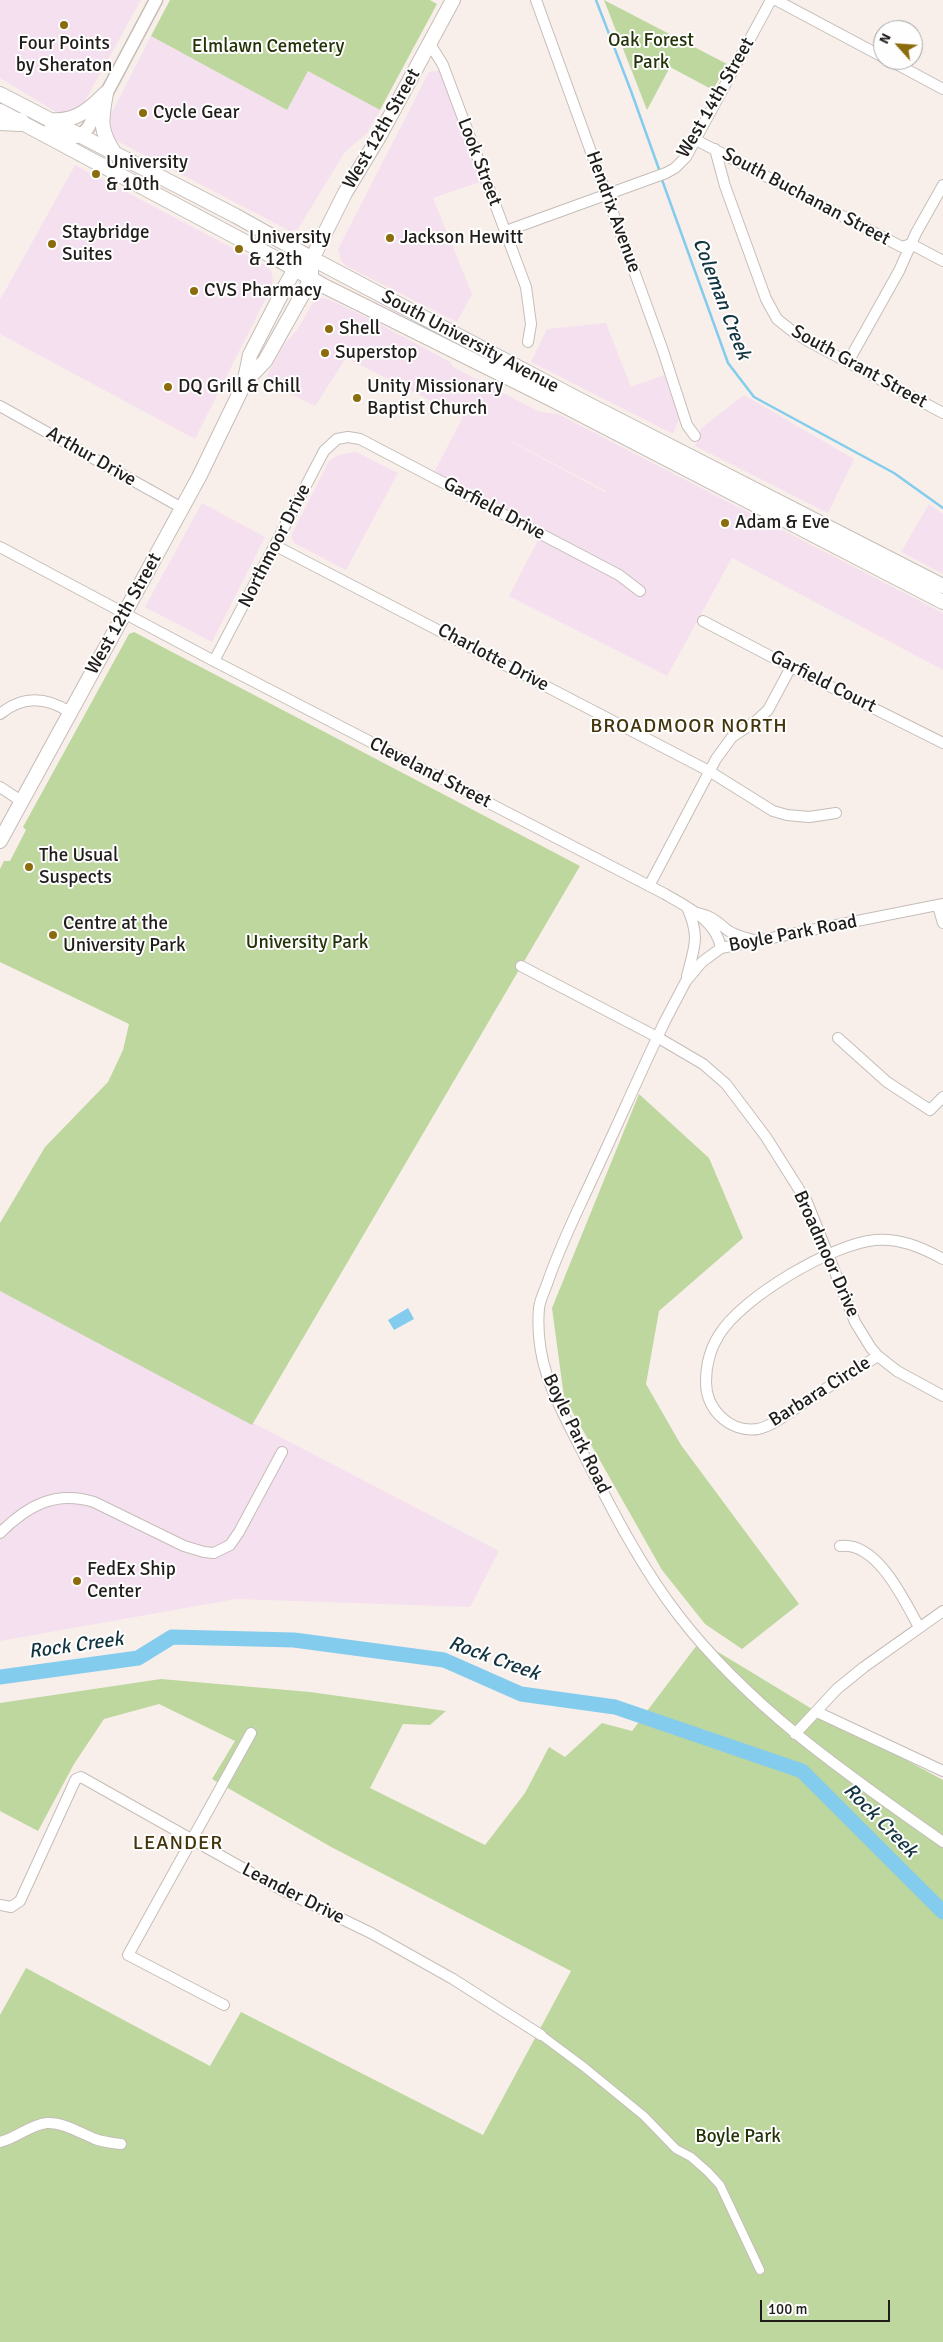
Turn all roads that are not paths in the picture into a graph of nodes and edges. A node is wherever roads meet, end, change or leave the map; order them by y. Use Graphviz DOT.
graph roads {
  1 [pos="156,0"];
  2 [pos="454,0"];
  3 [pos="536,0"];
  4 [pos="771,0"];
  5 [pos="776,0"];
  6 [pos="430,44"];
  7 [pos="873,52"];
  8 [pos="907,70"];
  9 [pos="943,90"];
  10 [pos="106,93"];
  11 [pos="0,94"];
  12 [pos="0,110"];
  13 [pos="49,120"];
  14 [pos="0,121"];
  15 [pos="20,122"];
  16 [pos="80,136"];
  17 [pos="696,140"];
  18 [pos="714,149"];
  19 [pos="115,155"];
  20 [pos="943,185"];
  21 [pos="606,194"];
  22 [pos="506,231"];
  23 [pos="911,244"];
  24 [pos="311,258"];
  25 [pos="943,261"];
  26 [pos="295,269"];
  27 [pos="311,279"];
  28 [pos="528,342"];
  29 [pos="848,362"];
  30 [pos="244,384"];
  31 [pos="0,406"];
  32 [pos="943,413"];
  33 [pos="694,436"];
  34 [pos="343,438"];
  35 [pos="182,508"];
  36 [pos="276,546"];
  37 [pos="0,547"];
  38 [pos="943,586"];
  39 [pos="640,591"];
  40 [pos="943,602"];
  41 [pos="124,614"];
  42 [pos="703,620"];
  43 [pos="214,661"];
  44 [pos="791,667"];
  45 [pos="70,712"];
  46 [pos="0,714"];
  47 [pos="943,743"];
  48 [pos="709,771"];
  49 [pos="0,787"];
  50 [pos="21,801"];
  51 [pos="836,813"];
  52 [pos="0,841"];
  53 [pos="649,886"];
  54 [pos="940,905"];
  55 [pos="687,907"];
  56 [pos="698,913"];
  57 [pos="943,923"];
  58 [pos="758,941"];
  59 [pos="720,948"];
  60 [pos="521,966"];
  61 [pos="686,981"];
  62 [pos="657,1037"];
  63 [pos="838,1038"];
  64 [pos="943,1098"];
  65 [pos="828,1255"];
  66 [pos="943,1259"];
  67 [pos="878,1356"];
  68 [pos="943,1396"];
  69 [pos="282,1452"];
  70 [pos="0,1533"];
  71 [pos="840,1546"];
  72 [pos="943,1611"];
  73 [pos="920,1627"];
  74 [pos="817,1712"];
  75 [pos="251,1733"];
  76 [pos="795,1734"];
  77 [pos="943,1771"];
  78 [pos="191,1839"];
  79 [pos="943,1842"];
  80 [pos="0,1905"];
  81 [pos="224,2005"];
  82 [pos="541,2035"];
  83 [pos="0,2142"];
  84 [pos="122,2144"];
  85 [pos="760,2270"];
  1 -- 10 [label="street"];
  2 -- 6 [label="main road, West 12th Street"];
  3 -- 21 [label="street, Hendrix Avenue"];
  4 -- 17 [label="street, West 14th Street"];
  5 -- 7 [label="street"];
  6 -- 22 [label="street, Look Street"];
  6 -- 24 [label="main road, West 12th Street"];
  8 -- 9 [label="street"];
  10 -- 13 [label="main road"];
  10 -- 16 [label="street"];
  10 -- 19 [label="main road"];
  11 -- 13 [label="main road, South University Avenue"];
  12 -- 15 [label="main road, South University Avenue"];
  12 -- 16 [label="street"];
  13 -- 16 [label="main road, South University Avenue"];
  14 -- 15 [label="highway"];
  15 -- 26 [label="main road, South University Avenue"];
  16 -- 19 [label="main road, South University Avenue"];
  17 -- 18 [label="street, South Buchanan Street"];
  17 -- 21 [label="street, West 14th Street"];
  18 -- 23 [label="street, South Buchanan Street"];
  18 -- 29 [label="street, South Grant Street"];
  19 -- 24 [label="main road, South University Avenue"];
  20 -- 23 [label="street"];
  21 -- 22 [label="street, West 14th Street"];
  21 -- 33 [label="street, Hendrix Avenue"];
  22 -- 28 [label="street, Look Street"];
  23 -- 25 [label="street, South Buchanan Street"];
  23 -- 29 [label="street"];
  24 -- 26 [label="main road, West 12th Street"];
  24 -- 27 [label="main road, West 12th Street"];
  24 -- 38 [label="main road, South University Avenue"];
  26 -- 27 [label="main road, South University Avenue"];
  26 -- 30 [label="main road, West 12th Street"];
  27 -- 30 [label="main road, West 12th Street"];
  27 -- 40 [label="main road, South University Avenue"];
  29 -- 32 [label="street, South Grant Street"];
  30 -- 35 [label="main road, West 12th Street"];
  31 -- 35 [label="street, Arthur Drive"];
  34 -- 36 [label="street, Northmoor Drive"];
  34 -- 39 [label="street, Garfield Drive"];
  35 -- 41 [label="main road, West 12th Street"];
  36 -- 43 [label="street, Northmoor Drive"];
  36 -- 48 [label="street, Charlotte Drive"];
  37 -- 41 [label="street, Cleveland Street"];
  41 -- 43 [label="street, Cleveland Street"];
  41 -- 45 [label="main road, West 12th Street"];
  42 -- 44 [label="street, Garfield Court"];
  43 -- 53 [label="street, Cleveland Street"];
  44 -- 47 [label="street, Garfield Court"];
  44 -- 48 [label="street"];
  45 -- 46 [label="street"];
  45 -- 50 [label="main road, West 12th Street"];
  48 -- 51 [label="street, Charlotte Drive"];
  48 -- 53 [label="street"];
  49 -- 50 [label="street"];
  50 -- 52 [label="main road, West 12th Street"];
  53 -- 55 [label="street, Cleveland Street"];
  54 -- 57 [label="street"];
  54 -- 58 [label="street, Boyle Park Road"];
  55 -- 56 [label="street, Cleveland Street"];
  55 -- 61 [label="street"];
  56 -- 58 [label="street"];
  56 -- 59 [label="street, Cleveland Street"];
  58 -- 59 [label="street, Boyle Park Road"];
  59 -- 61 [label="street, Boyle Park Road"];
  60 -- 62 [label="street, Broadmoor Drive"];
  61 -- 62 [label="street, Boyle Park Road"];
  62 -- 65 [label="street, Broadmoor Drive"];
  62 -- 76 [label="street, Boyle Park Road"];
  63 -- 64 [label="street"];
  65 -- 66 [label="street, Barbara Circle"];
  65 -- 67 [label="street, Broadmoor Drive"];
  65 -- 67 [label="street, Barbara Circle"];
  67 -- 68 [label="street, Broadmoor Drive"];
  69 -- 70 [label="street"];
  71 -- 73 [label="street"];
  72 -- 73 [label="street"];
  73 -- 74 [label="street"];
  74 -- 76 [label="street"];
  74 -- 77 [label="street"];
  75 -- 78 [label="street"];
  76 -- 79 [label="street, Boyle Park Road"];
  78 -- 80 [label="street, Leander Drive"];
  78 -- 81 [label="street"];
  78 -- 82 [label="street, Leander Drive"];
  82 -- 85 [label="street"];
  83 -- 84 [label="street"];
}
